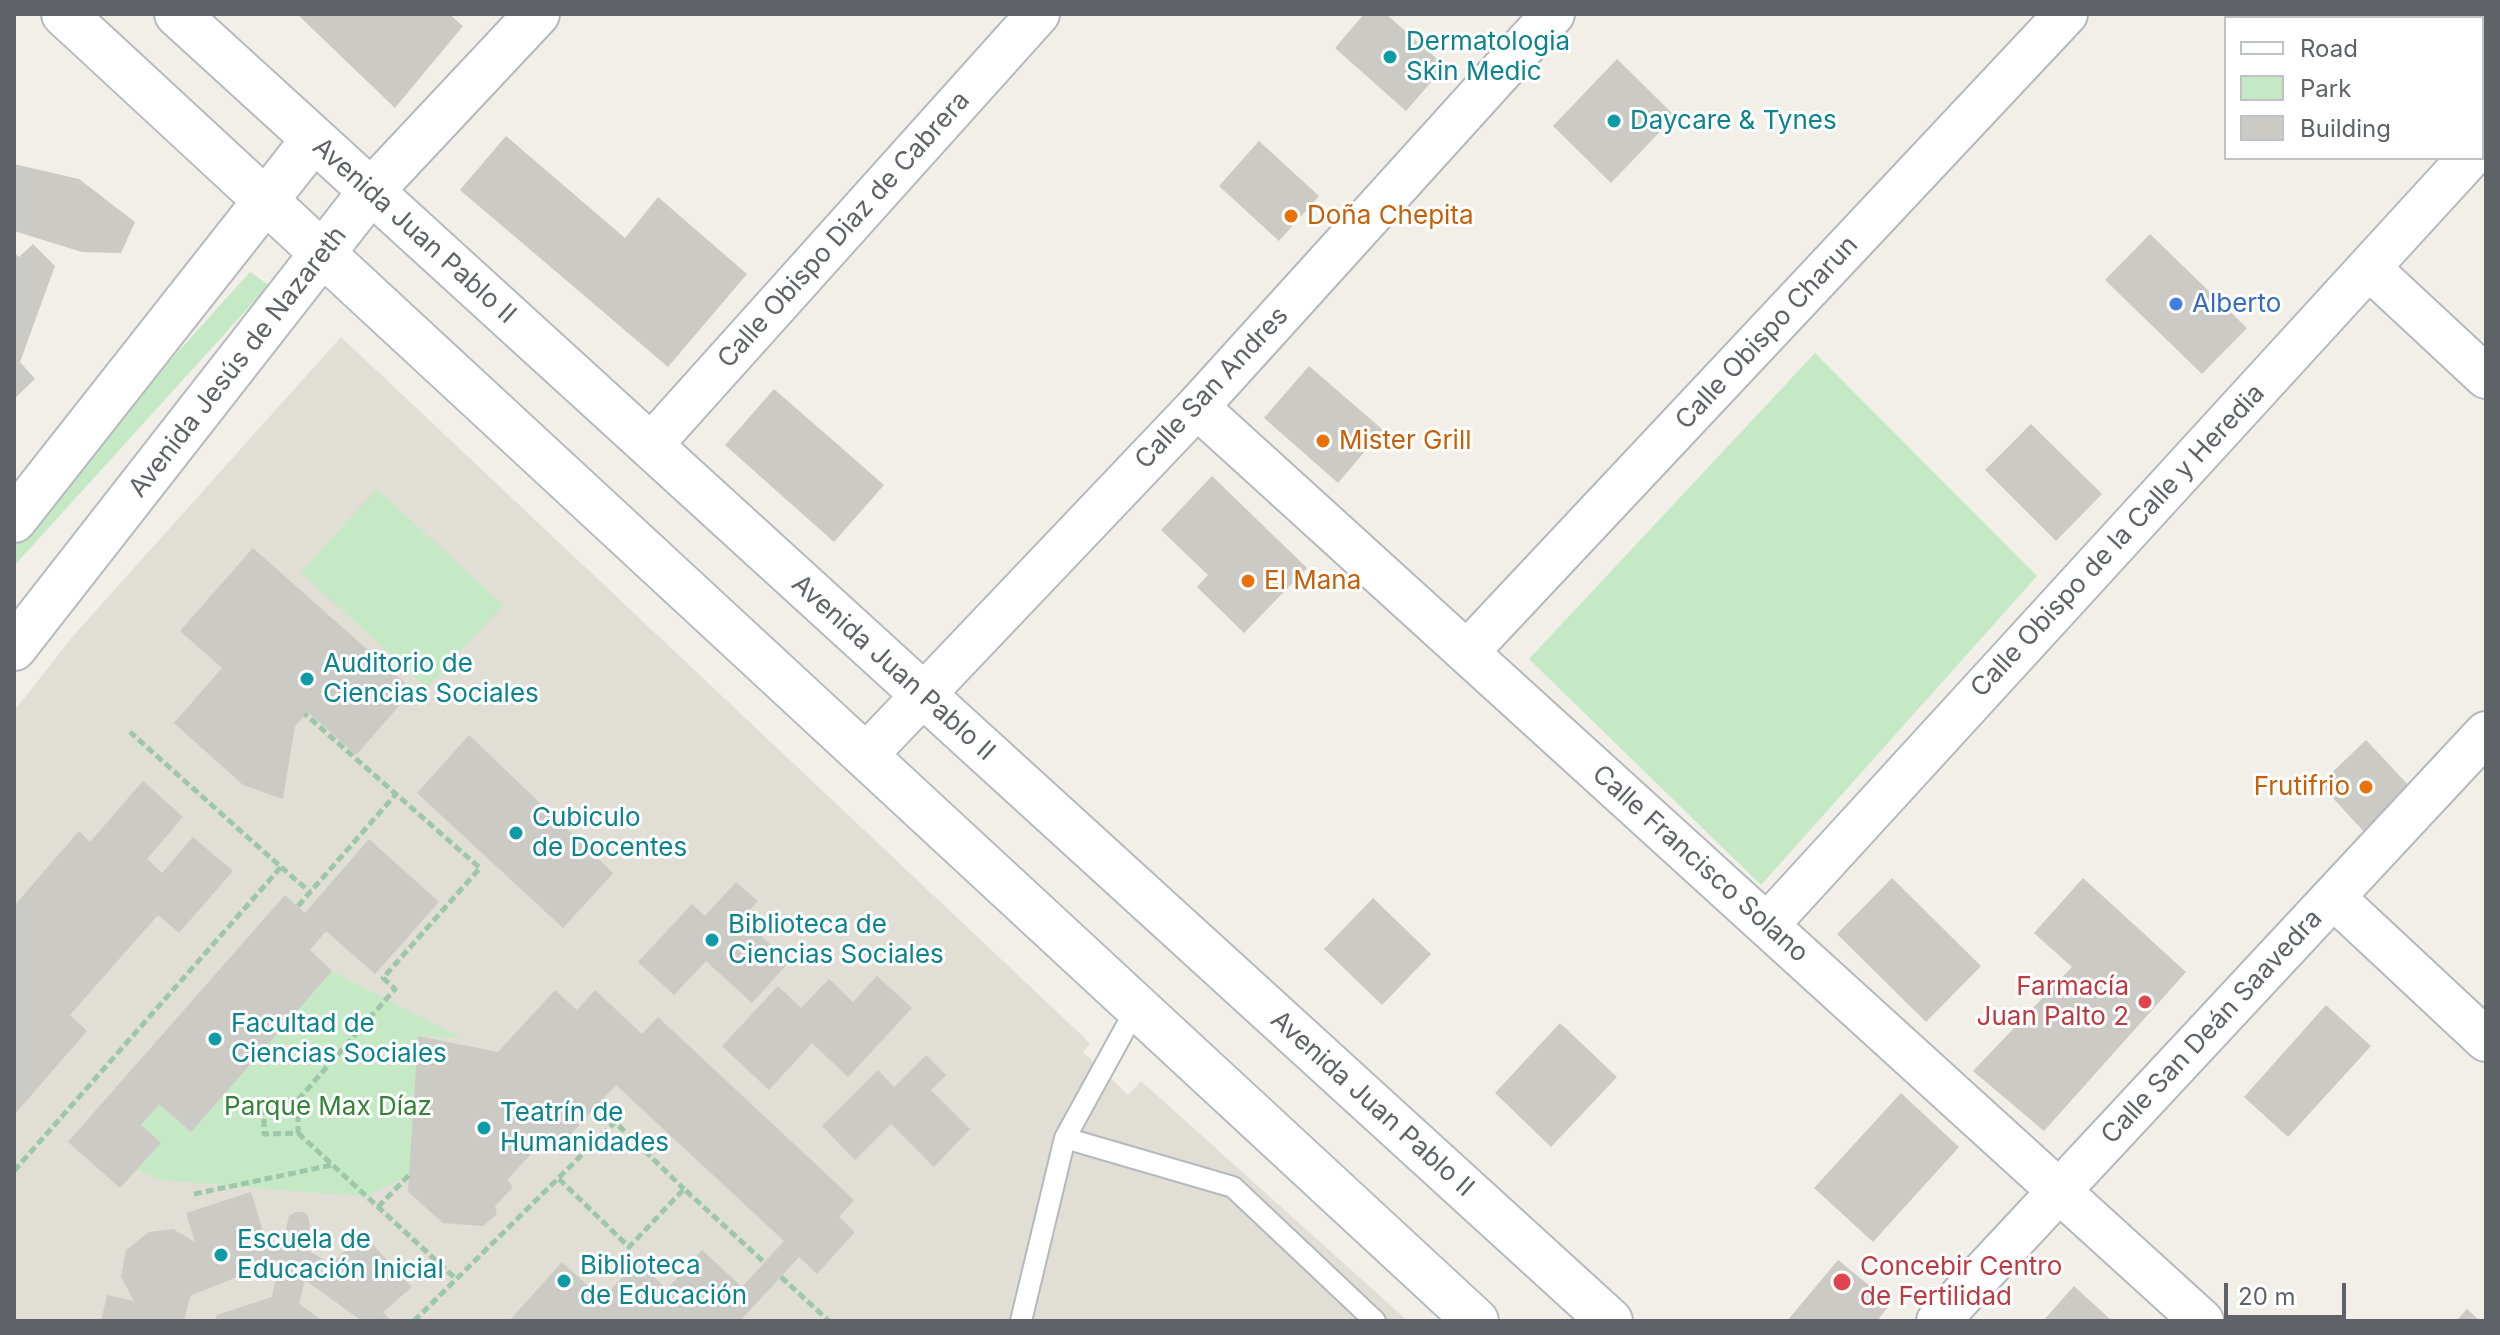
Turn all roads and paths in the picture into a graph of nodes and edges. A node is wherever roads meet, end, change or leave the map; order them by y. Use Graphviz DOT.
graph roads {
  1 [pos="64,14"];
  2 [pos="177,14"];
  3 [pos="537,14"];
  4 [pos="1038,14"];
  5 [pos="1553,14"];
  6 [pos="2066,14"];
  7 [pos="314,139"];
  8 [pos="2467,160"];
  9 [pos="371,191"];
  10 [pos="266,201"];
  11 [pos="322,254"];
  12 [pos="2369,268"];
  13 [pos="2486,377"];
  14 [pos="1197,407"];
  15 [pos="650,446"];
  16 [pos="14,520"];
  17 [pos="19,629"];
  18 [pos="1467,652"];
  19 [pos="922,694"];
  20 [pos="305,714"];
  21 [pos="130,732"];
  22 [pos="2486,733"];
  23 [pos="865,756"];
  24 [pos="396,794"];
  25 [pos="281,867"];
  26 [pos="310,892"];
  27 [pos="2333,897"];
  28 [pos="298,906"];
  29 [pos="1767,925"];
  30 [pos="1137,1007"];
  31 [pos="2486,1040"];
  32 [pos="298,1100"];
  33 [pos="298,1133"];
  34 [pos="1065,1138"];
  35 [pos="332,1165"];
  36 [pos="14,1171"];
  37 [pos="410,1174"];
  38 [pos="559,1179"];
  39 [pos="684,1189"];
  40 [pos="2059,1191"];
  41 [pos="194,1194"];
  42 [pos="378,1207"];
  43 [pos="765,1263"];
  44 [pos="781,1277"];
  45 [pos="456,1279"];
  46 [pos="414,1321"];
  47 [pos="829,1321"];
  48 [pos="1021,1321"];
  49 [pos="1375,1321"];
  50 [pos="1476,1321"];
  51 [pos="1610,1321"];
  52 [pos="1938,1321"];
  53 [pos="2202,1321"];
  1 -- 10 [label="main road"];
  2 -- 7 [label="main road, Avenida Juan Pablo II"];
  3 -- 9 [label="main road, Avenida Jesús de Nazareth"];
  4 -- 15 [label="street, Calle Obispo Diaz de Cabrera"];
  5 -- 14 [label="street, Calle San Andres"];
  6 -- 18 [label="street, Calle Obispo Charun"];
  7 -- 9 [label="main road, Avenida Juan Pablo II"];
  7 -- 10 [label="main road"];
  8 -- 12 [label="street, Calle Obispo de la Calle y Heredia"];
  9 -- 11 [label="main road, Avenida Jesús de Nazareth"];
  9 -- 15 [label="main road, Avenida Juan Pablo II"];
  10 -- 11 [label="main road"];
  10 -- 16 [label="main road"];
  11 -- 17 [label="main road, Avenida Jesús de Nazareth"];
  11 -- 23 [label="main road"];
  12 -- 13 [label="street"];
  12 -- 29 [label="street, Calle Obispo de la Calle y Heredia"];
  14 -- 18 [label="street, Calle Francisco Solano"];
  14 -- 19 [label="street, Calle San Andres"];
  15 -- 19 [label="main road, Avenida Juan Pablo II"];
  18 -- 29 [label="street, Calle Francisco Solano"];
  19 -- 23 [label="street, Calle San Andres"];
  19 -- 51 [label="main road, Avenida Juan Pablo II"];
  20 -- 24 [label="path"];
  21 -- 25 [label="path"];
  22 -- 27 [label="street, Calle San Deán Saavedra"];
  23 -- 30 [label="main road"];
  24 -- 26 [label="path"];
  24 -- 32 [label="path"];
  25 -- 26 [label="path"];
  25 -- 36 [label="path"];
  26 -- 28 [label="path"];
  27 -- 31 [label="street"];
  27 -- 40 [label="street, Calle San Deán Saavedra"];
  29 -- 40 [label="street, Calle Francisco Solano"];
  30 -- 34 [label="lane"];
  30 -- 50 [label="main road"];
  32 -- 33 [label="path"];
  32 -- 33 [label="path"];
  33 -- 35 [label="path"];
  34 -- 48 [label="lane"];
  34 -- 49 [label="lane"];
  35 -- 41 [label="path"];
  35 -- 42 [label="path"];
  37 -- 42 [label="path"];
  38 -- 39 [label="path"];
  38 -- 39 [label="path"];
  38 -- 45 [label="path"];
  39 -- 43 [label="path"];
  40 -- 52 [label="street, Calle San Deán Saavedra"];
  40 -- 53 [label="street, Calle Francisco Solano"];
  42 -- 45 [label="path"];
  44 -- 47 [label="path"];
  45 -- 46 [label="path"];
}
